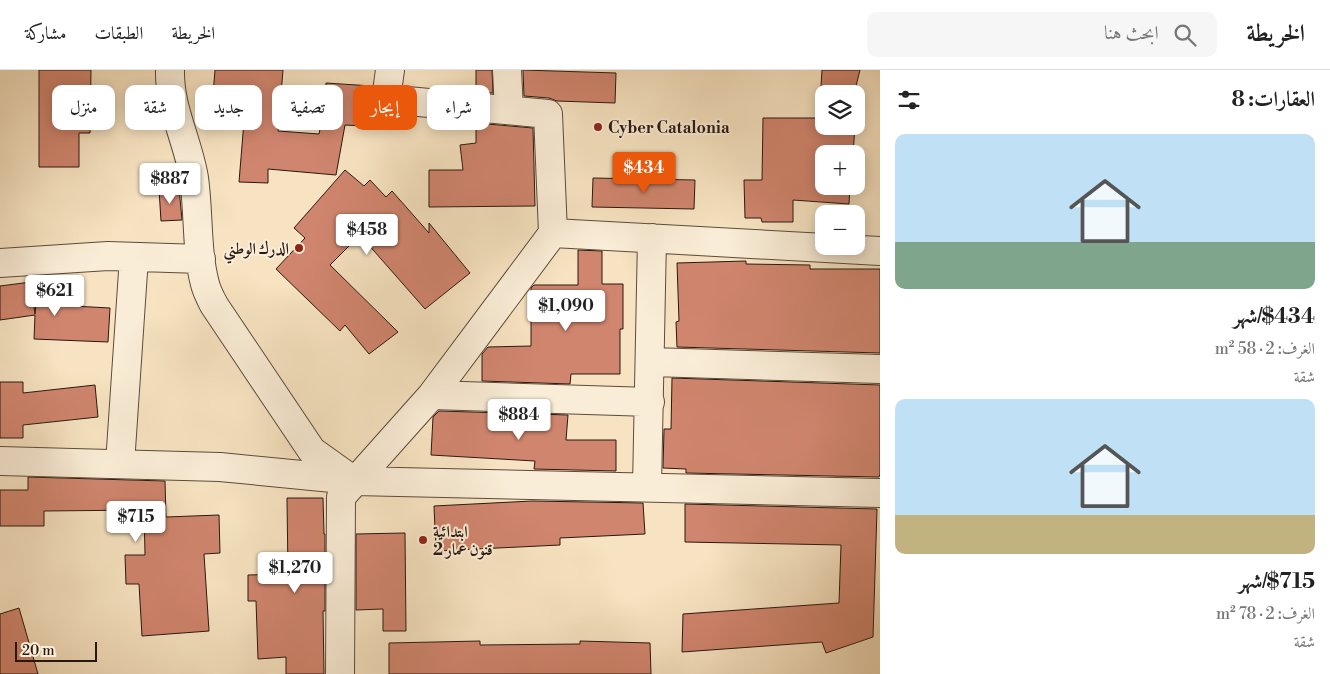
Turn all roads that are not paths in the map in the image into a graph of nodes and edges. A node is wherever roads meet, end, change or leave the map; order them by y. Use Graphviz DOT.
graph roads {
  1 [pos="170,70"];
  2 [pos="390,70"];
  3 [pos="508,70"];
  4 [pos="509,110"];
  5 [pos="553,232"];
  6 [pos="652,238"];
  7 [pos="880,251"];
  8 [pos="134,257"];
  9 [pos="201,259"];
  10 [pos="0,263"];
  11 [pos="651,362"];
  12 [pos="880,369"];
  13 [pos="432,395"];
  14 [pos="650,402"];
  15 [pos="0,460"];
  16 [pos="120,464"];
  17 [pos="354,480"];
  18 [pos="647,488"];
  19 [pos="880,493"];
  20 [pos="340,674"];
  1 -- 9 [label="street"];
  2 -- 4 [label="street"];
  3 -- 4 [label="street"];
  4 -- 5 [label="street"];
  5 -- 6 [label="street"];
  5 -- 13 [label="street"];
  6 -- 7 [label="street"];
  6 -- 11 [label="street"];
  8 -- 9 [label="street"];
  8 -- 10 [label="street"];
  8 -- 16 [label="street"];
  9 -- 17 [label="street"];
  11 -- 12 [label="street"];
  11 -- 14 [label="street"];
  13 -- 14 [label="street"];
  13 -- 17 [label="street"];
  14 -- 18 [label="street"];
  15 -- 16 [label="street"];
  16 -- 17 [label="street"];
  17 -- 18 [label="street"];
  17 -- 20 [label="street"];
  18 -- 19 [label="street"];
}
